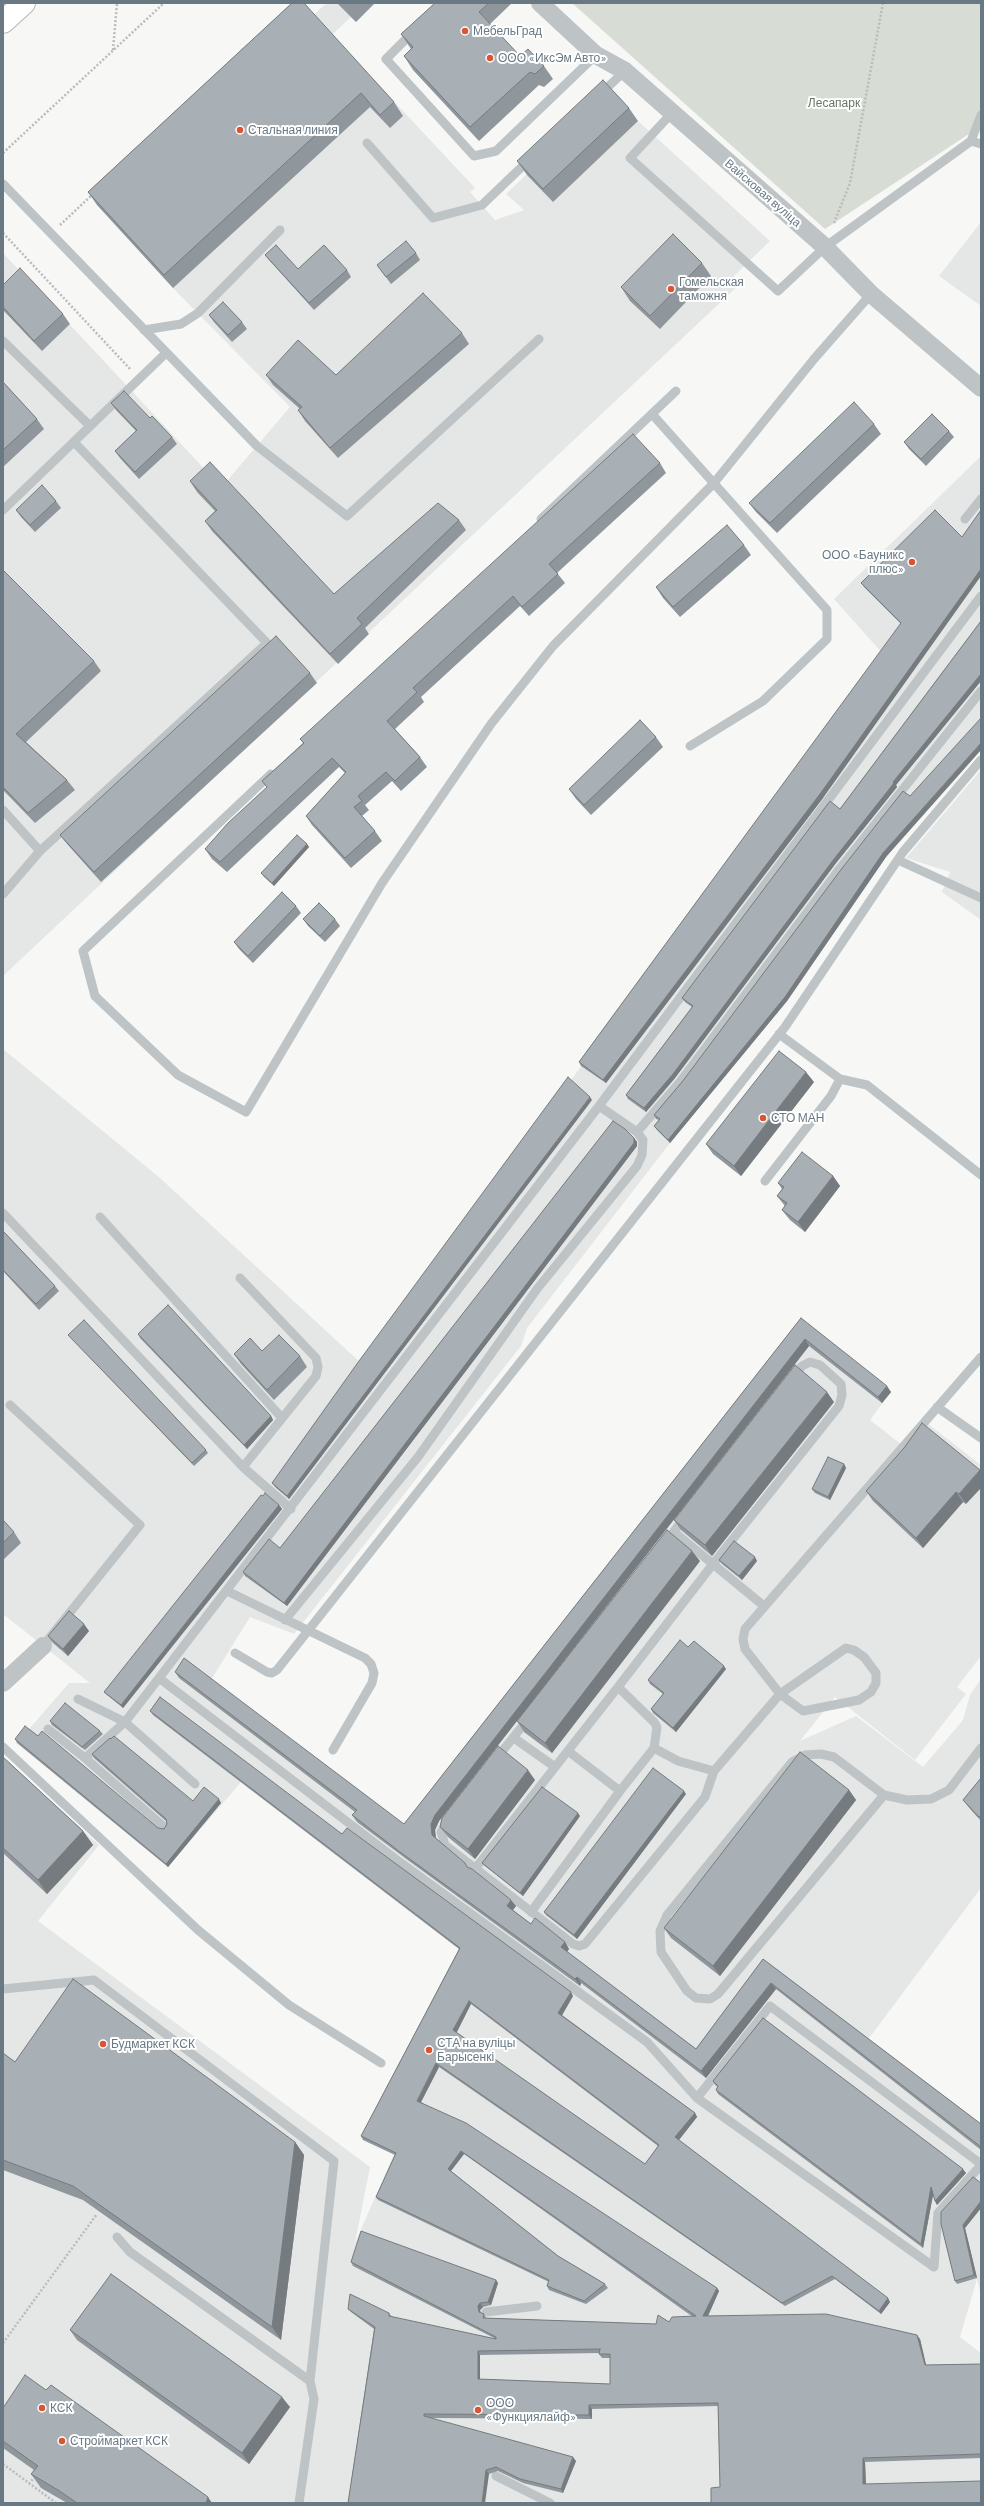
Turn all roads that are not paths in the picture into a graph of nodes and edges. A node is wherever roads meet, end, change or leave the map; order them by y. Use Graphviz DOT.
graph roads {
  1 [pos="24,3"];
  2 [pos="540,3"];
  3 [pos="3,22"];
  4 [pos="422,23"];
  5 [pos="596,55"];
  6 [pos="625,71"];
  7 [pos="590,103"];
  8 [pos="671,114"];
  9 [pos="981,115"];
  10 [pos="971,141"];
  11 [pos="366,143"];
  12 [pos="981,144"];
  13 [pos="539,151"];
  14 [pos="3,184"];
  15 [pos="280,230"];
  16 [pos="825,247"];
  17 [pos="871,294"];
  18 [pos="144,330"];
  19 [pos="539,339"];
  20 [pos="3,341"];
  21 [pos="166,353"];
  22 [pos="981,388"];
  23 [pos="676,391"];
  24 [pos="652,414"];
  25 [pos="90,426"];
  26 [pos="74,442"];
  27 [pos="714,483"];
  28 [pos="981,499"];
  29 [pos="3,510"];
  30 [pos="965,519"];
  31 [pos="536,524"];
  32 [pos="981,596"];
  33 [pos="981,691"];
  34 [pos="690,746"];
  35 [pos="981,760"];
  36 [pos="280,766"];
  37 [pos="3,810"];
  38 [pos="40,851"];
  39 [pos="898,860"];
  40 [pos="3,894"];
  41 [pos="981,898"];
  42 [pos="779,1034"];
  43 [pos="840,1079"];
  44 [pos="599,1106"];
  45 [pos="637,1132"];
  46 [pos="981,1175"];
  47 [pos="765,1181"];
  48 [pos="3,1213"];
  49 [pos="100,1217"];
  50 [pos="240,1278"];
  51 [pos="981,1357"];
  52 [pos="787,1385"];
  53 [pos="10,1405"];
  54 [pos="937,1408"];
  55 [pos="282,1418"];
  56 [pos="981,1438"];
  57 [pos="243,1467"];
  58 [pos="291,1509"];
  59 [pos="692,1509"];
  60 [pos="674,1532"];
  61 [pos="659,1551"];
  62 [pos="713,1564"];
  63 [pos="227,1591"];
  64 [pos="764,1606"];
  65 [pos="285,1620"];
  66 [pos="307,1631"];
  67 [pos="43,1646"];
  68 [pos="235,1653"];
  69 [pos="159,1678"];
  70 [pos="3,1683"];
  71 [pos="618,1687"];
  72 [pos="780,1694"];
  73 [pos="78,1699"];
  74 [pos="533,1713"];
  75 [pos="125,1722"];
  76 [pos="48,1729"];
  77 [pos="514,1738"];
  78 [pos="3,1747"];
  79 [pos="654,1748"];
  80 [pos="981,1748"];
  81 [pos="333,1750"];
  82 [pos="568,1751"];
  83 [pos="85,1758"];
  84 [pos="555,1767"];
  85 [pos="489,1769"];
  86 [pos="714,1771"];
  87 [pos="195,1784"];
  88 [pos="620,1791"];
  89 [pos="884,1795"];
  90 [pos="454,1812"];
  91 [pos="164,1828"];
  92 [pos="475,1869"];
  93 [pos="531,1912"];
  94 [pos="3,1989"];
  95 [pos="381,2063"];
  96 [pos="697,2098"];
  97 [pos="981,2165"];
  98 [pos="117,2237"];
  99 [pos="537,2306"];
  100 [pos="486,2312"];
  101 [pos="310,2381"];
  102 [pos="496,2476"];
  103 [pos="299,2503"];
  104 [pos="550,2503"];
  1 -- 3 [label="main road"];
  2 -- 5 [label="street, Вайсковая вуліца"];
  4 -- 5 [label="lane"];
  5 -- 6 [label="street, Вайсковая вуліца"];
  6 -- 7 [label="lane"];
  6 -- 8 [label="street, Вайсковая вуліца"];
  8 -- 16 [label="street, Вайсковая вуліца"];
  8 -- 16 [label="lane"];
  9 -- 10 [label="lane"];
  10 -- 12 [label="lane"];
  10 -- 16 [label="lane"];
  11 -- 13 [label="lane"];
  14 -- 18 [label="lane"];
  15 -- 18 [label="lane"];
  16 -- 17 [label="street, Вайсковая вуліца"];
  17 -- 22 [label="street, Вайсковая вуліца"];
  17 -- 27 [label="lane"];
  18 -- 21 [label="lane"];
  19 -- 21 [label="lane"];
  20 -- 25 [label="lane"];
  21 -- 25 [label="lane"];
  23 -- 24 [label="lane"];
  24 -- 27 [label="lane"];
  24 -- 31 [label="lane"];
  25 -- 26 [label="lane"];
  26 -- 29 [label="lane"];
  26 -- 38 [label="lane"];
  27 -- 34 [label="lane"];
  27 -- 36 [label="lane"];
  28 -- 30 [label="lane"];
  32 -- 44 [label="lane"];
  33 -- 45 [label="lane"];
  35 -- 39 [label="lane"];
  37 -- 38 [label="lane"];
  38 -- 40 [label="lane"];
  39 -- 41 [label="lane"];
  39 -- 42 [label="lane"];
  42 -- 43 [label="lane"];
  42 -- 66 [label="lane"];
  43 -- 46 [label="lane"];
  43 -- 47 [label="lane"];
  44 -- 45 [label="lane"];
  44 -- 58 [label="lane"];
  45 -- 65 [label="lane"];
  48 -- 57 [label="lane"];
  49 -- 55 [label="lane"];
  50 -- 55 [label="lane"];
  51 -- 54 [label="lane"];
  52 -- 62 [label="lane"];
  53 -- 67 [label="lane"];
  54 -- 56 [label="lane"];
  54 -- 64 [label="lane"];
  55 -- 57 [label="lane"];
  57 -- 58 [label="lane"];
  58 -- 63 [label="lane"];
  59 -- 60 [label="lane"];
  60 -- 61 [label="lane"];
  60 -- 62 [label="lane"];
  62 -- 64 [label="lane"];
  62 -- 71 [label="lane"];
  63 -- 65 [label="lane"];
  63 -- 69 [label="lane"];
  64 -- 72 [label="lane"];
  65 -- 66 [label="lane"];
  66 -- 68 [label="lane"];
  66 -- 81 [label="lane"];
  67 -- 70 [label="street"];
  69 -- 75 [label="lane"];
  69 -- 96 [label="lane"];
  71 -- 79 [label="lane"];
  71 -- 82 [label="lane"];
  72 -- 72 [label="lane"];
  72 -- 86 [label="lane"];
  73 -- 75 [label="lane"];
  74 -- 77 [label="lane"];
  75 -- 83 [label="lane"];
  75 -- 87 [label="lane"];
  76 -- 83 [label="lane"];
  77 -- 84 [label="lane"];
  77 -- 85 [label="lane"];
  78 -- 95 [label="lane"];
  79 -- 86 [label="lane"];
  79 -- 88 [label="lane"];
  80 -- 89 [label="lane"];
  82 -- 84 [label="lane"];
  82 -- 88 [label="lane"];
  83 -- 91 [label="lane"];
  84 -- 92 [label="lane"];
  86 -- 93 [label="lane"];
  88 -- 93 [label="lane"];
  89 -- 89 [label="lane"];
  90 -- 92 [label="lane"];
  92 -- 93 [label="lane"];
  94 -- 101 [label="lane"];
  96 -- 97 [label="lane"];
  96 -- 97 [label="lane"];
  98 -- 101 [label="lane"];
  99 -- 100 [label="lane"];
  101 -- 103 [label="lane"];
  102 -- 104 [label="lane"];
}
